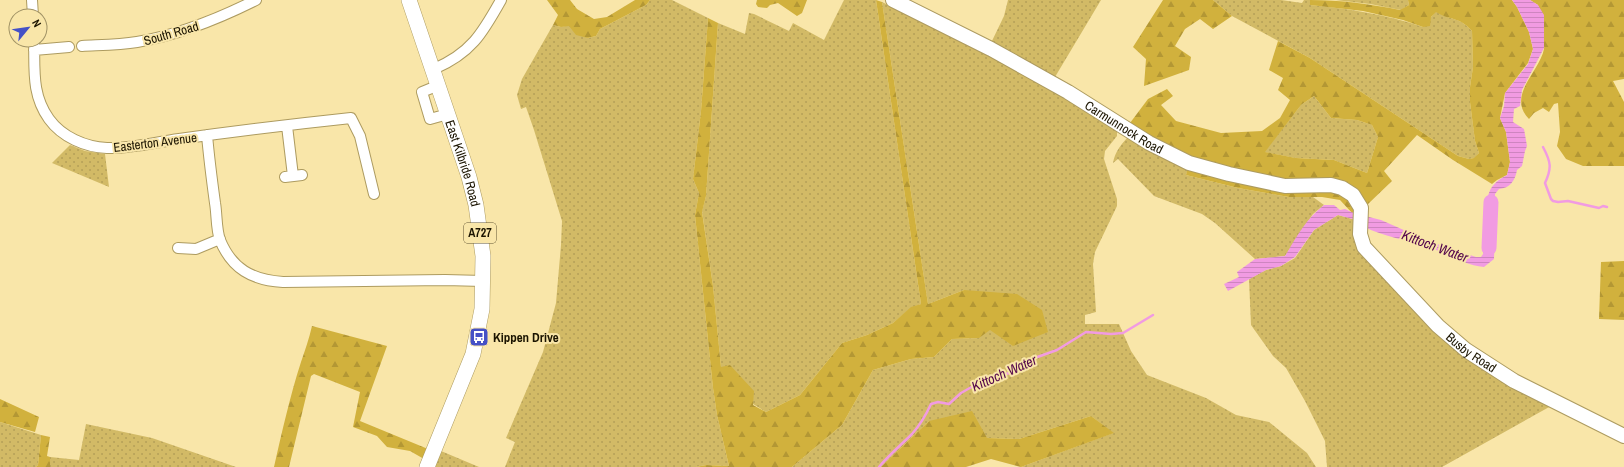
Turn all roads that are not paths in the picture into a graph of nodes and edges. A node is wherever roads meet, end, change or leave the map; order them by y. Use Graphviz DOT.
graph roads {
  1 [pos="256,0"];
  2 [pos="409,0"];
  3 [pos="501,0"];
  4 [pos="893,0"];
  5 [pos="48,46"];
  6 [pos="82,46"];
  7 [pos="69,47"];
  8 [pos="34,48"];
  9 [pos="434,69"];
  10 [pos="287,126"];
  11 [pos="207,135"];
  12 [pos="293,176"];
  13 [pos="374,194"];
  14 [pos="1361,219"];
  15 [pos="220,239"];
  16 [pos="178,248"];
  17 [pos="483,281"];
  18 [pos="1624,436"];
  19 [pos="427,467"];
  1 -- 6 [label="street, South Road"];
  2 -- 9 [label="main road, East Kilbride Road / A727"];
  3 -- 9 [label="street"];
  4 -- 14 [label="main road, Carmunnock Road"];
  5 -- 7 [label="street"];
  8 -- 11 [label="street, Easterton Avenue"];
  9 -- 17 [label="main road, East Kilbride Road / A727"];
  10 -- 11 [label="street, Easterton Avenue"];
  10 -- 12 [label="street"];
  10 -- 13 [label="street, Easterton Avenue"];
  11 -- 15 [label="street"];
  14 -- 18 [label="main road, Busby Road"];
  15 -- 16 [label="street"];
  15 -- 17 [label="street"];
  17 -- 19 [label="main road, East Kilbride Road / A727"];
}
